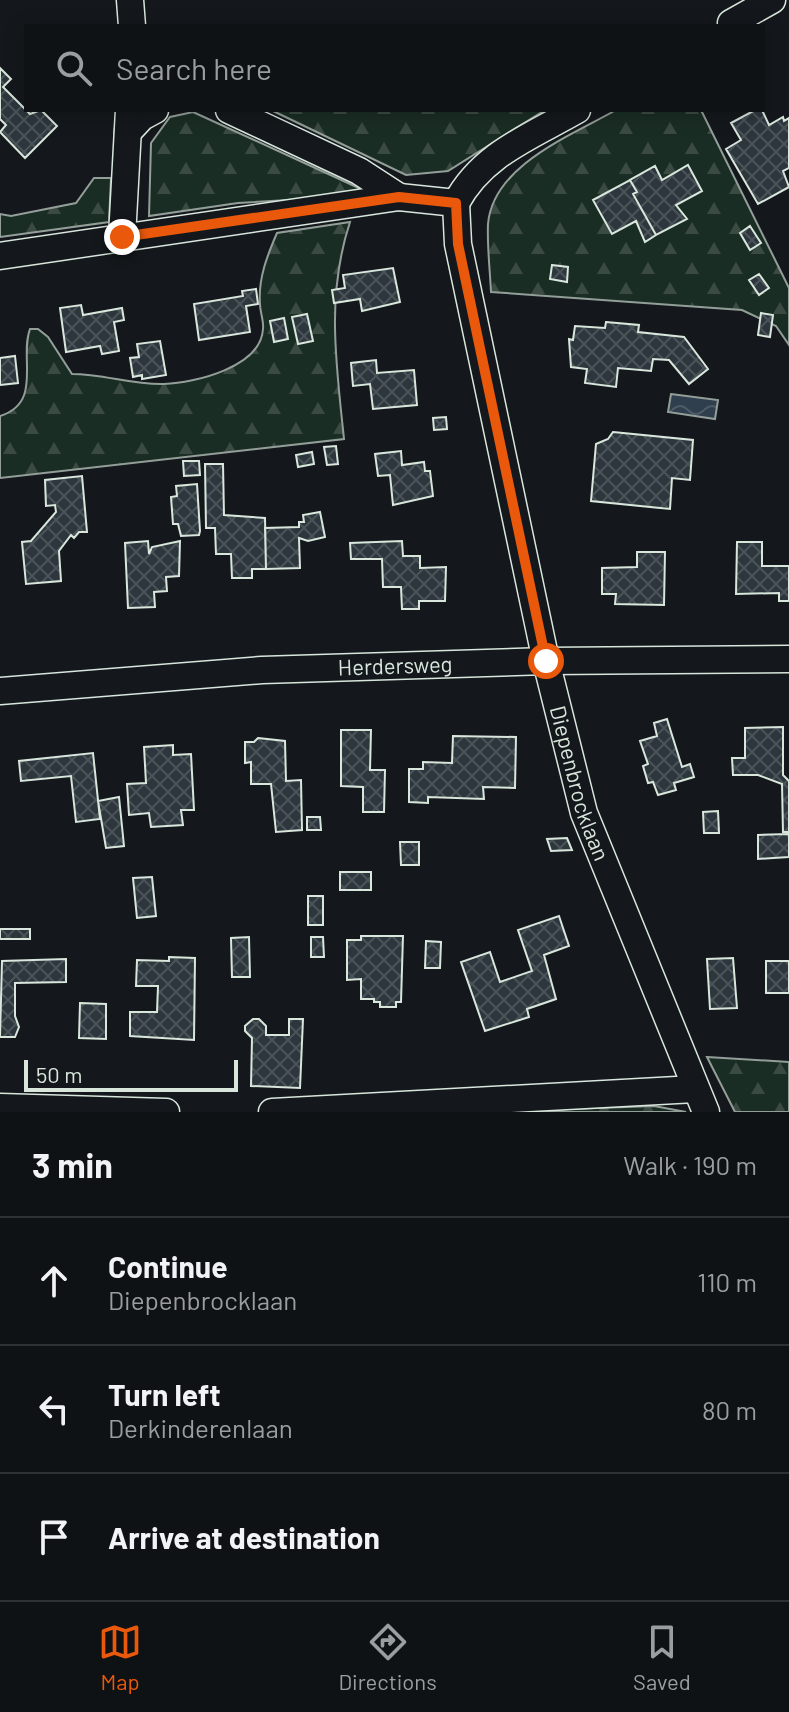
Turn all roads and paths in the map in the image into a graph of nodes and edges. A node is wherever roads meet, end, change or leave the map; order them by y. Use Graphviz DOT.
graph roads {
  1 [pos="130,0"];
  2 [pos="772,0"];
  3 [pos="132,24"];
  4 [pos="724,24"];
  5 [pos="151,112"];
  6 [pos="233,112"];
  7 [pos="573,112"];
  8 [pos="128,121"];
  9 [pos="399,197"];
  10 [pos="456,203"];
  11 [pos="122,237"];
  12 [pos="0,256"];
  13 [pos="789,659"];
  14 [pos="546,661"];
  15 [pos="0,691"];
  16 [pos="700,1101"];
  17 [pos="0,1107"];
  18 [pos="166,1112"];
  19 [pos="272,1112"];
  1 -- 3 [label="street"];
  2 -- 4 [label="street"];
  5 -- 8 [label="street"];
  6 -- 9 [label="street"];
  7 -- 10 [label="street"];
  8 -- 11 [label="street"];
  9 -- 10 [label="street"];
  9 -- 11 [label="street"];
  10 -- 14 [label="street, Diepenbrocklaan"];
  11 -- 12 [label="street"];
  13 -- 14 [label="street, Herdersweg"];
  14 -- 15 [label="street, Herdersweg"];
  14 -- 16 [label="street, Diepenbrocklaan"];
  16 -- 19 [label="street"];
  17 -- 18 [label="street"];
}
